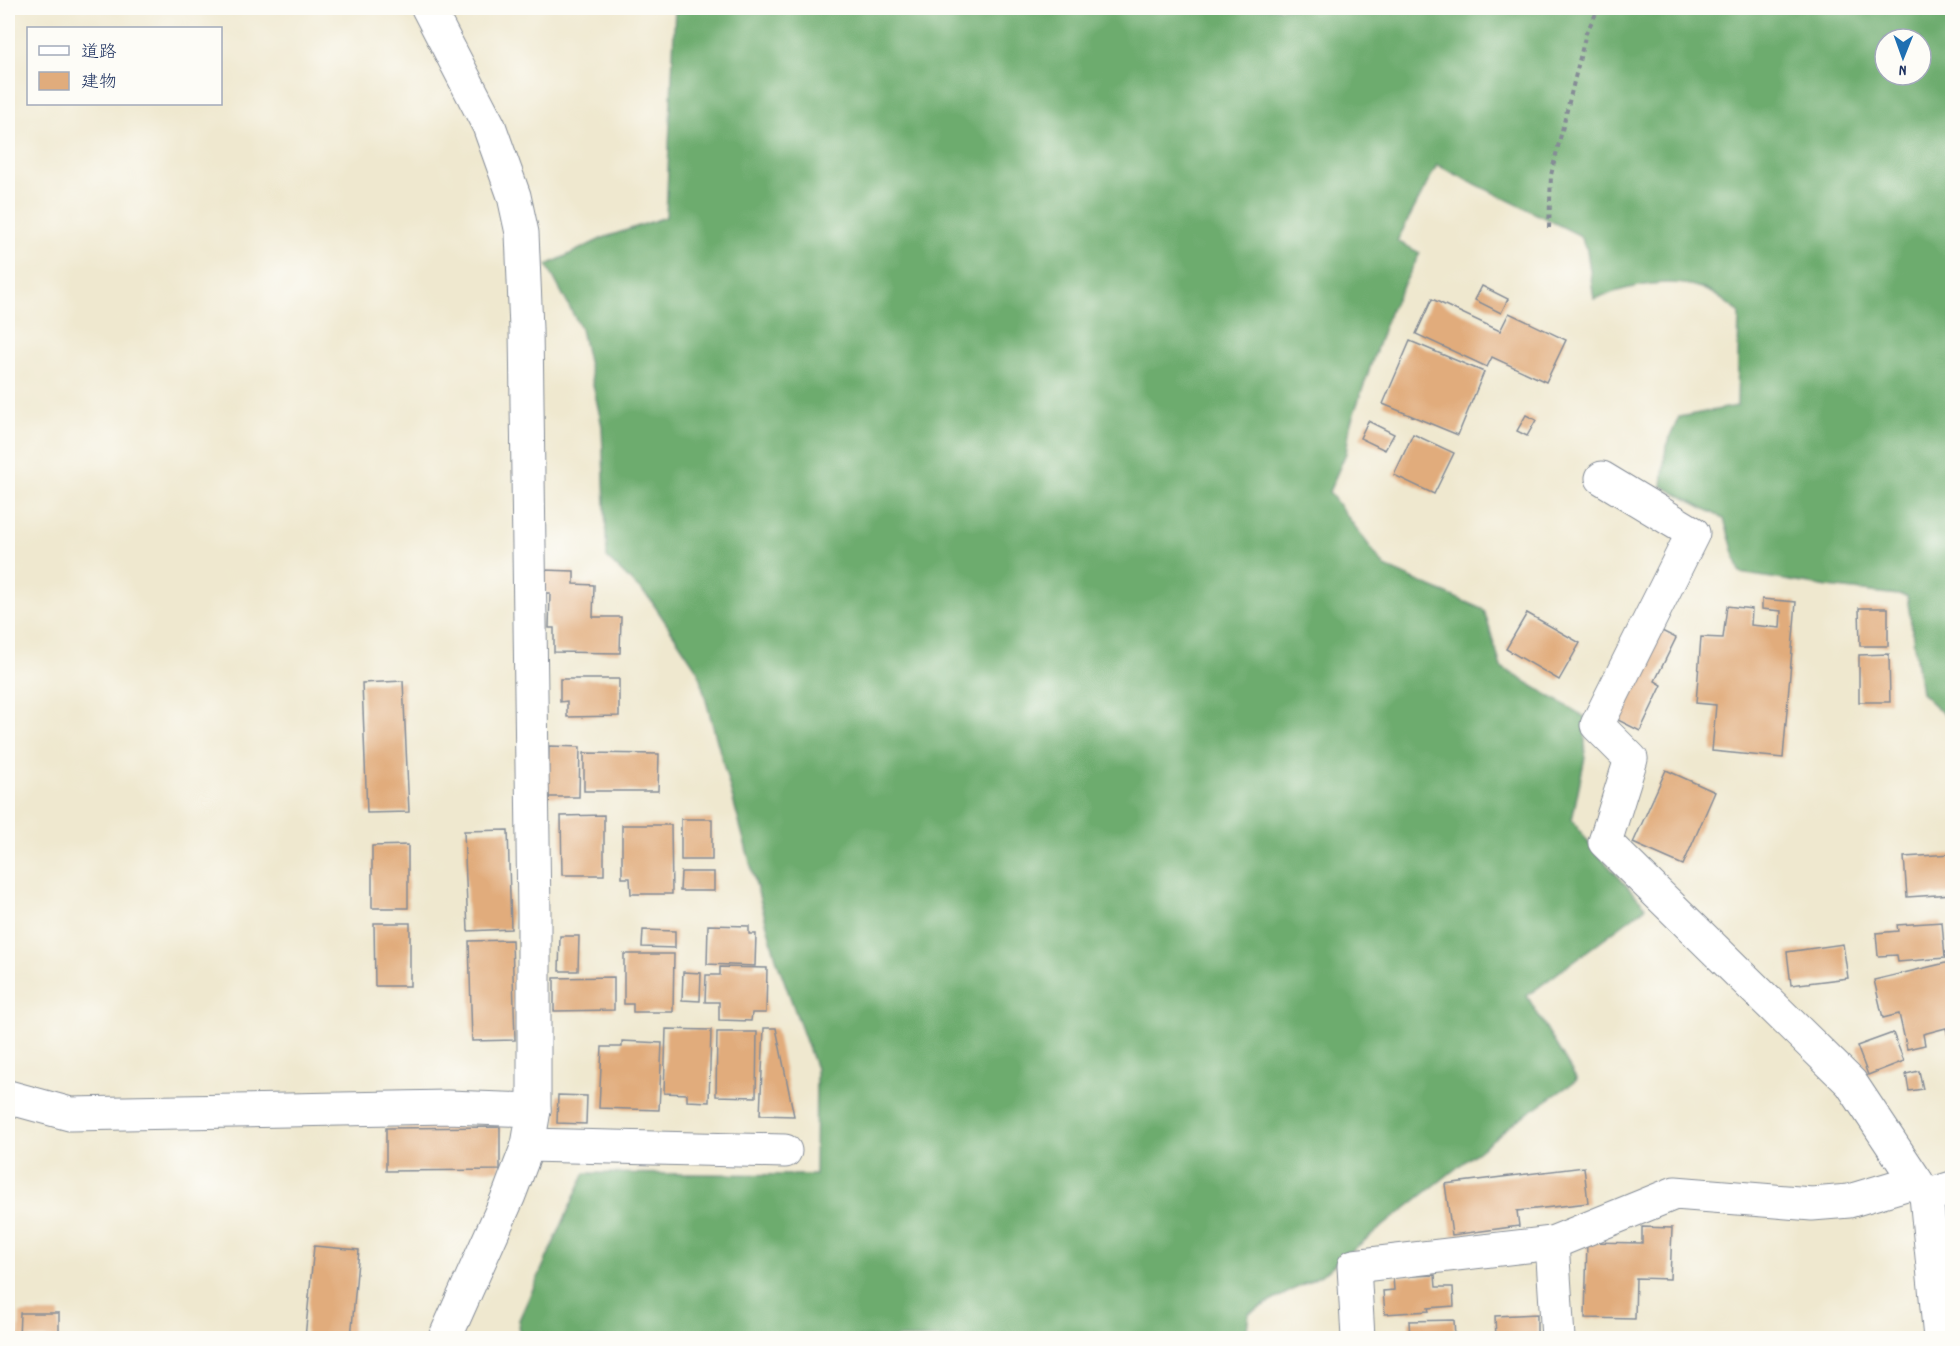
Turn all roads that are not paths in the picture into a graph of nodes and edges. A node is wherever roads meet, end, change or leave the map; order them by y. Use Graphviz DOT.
graph roads {
  1 [pos="428,8"];
  2 [pos="1602,478"];
  3 [pos="8,1097"];
  4 [pos="534,1110"];
  5 [pos="8,1113"];
  6 [pos="70,1114"];
  7 [pos="528,1145"];
  8 [pos="784,1151"];
  9 [pos="1932,1189"];
  10 [pos="1552,1243"];
  11 [pos="445,1338"];
  12 [pos="1358,1338"];
  13 [pos="1558,1338"];
  14 [pos="1940,1338"];
  1 -- 4 [label="street"];
  2 -- 9 [label="street"];
  3 -- 6 [label="street"];
  4 -- 6 [label="street"];
  4 -- 7 [label="street"];
  5 -- 6 [label="street"];
  7 -- 8 [label="street"];
  7 -- 11 [label="street"];
  9 -- 10 [label="street"];
  9 -- 14 [label="street"];
  10 -- 12 [label="street"];
  10 -- 13 [label="street"];
}
